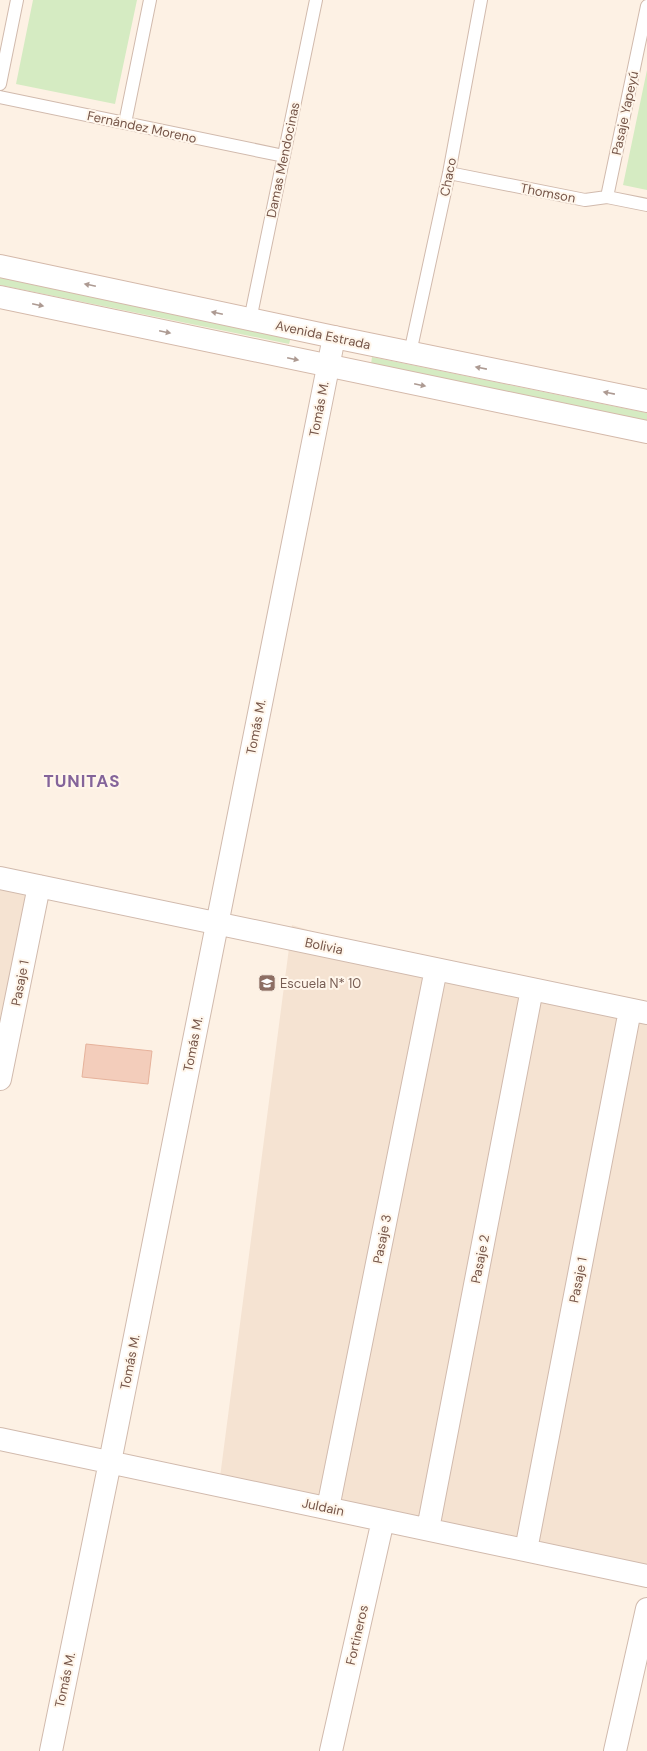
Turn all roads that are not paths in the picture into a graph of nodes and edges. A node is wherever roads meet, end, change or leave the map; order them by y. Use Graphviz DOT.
graph roads {
  1 [pos="17,0"];
  2 [pos="150,0"];
  3 [pos="316,0"];
  4 [pos="481,0"];
  5 [pos="647,6"];
  6 [pos="0,84"];
  7 [pos="0,97"];
  8 [pos="125,123"];
  9 [pos="284,156"];
  10 [pos="449,173"];
  11 [pos="607,197"];
  12 [pos="647,205"];
  13 [pos="0,266"];
  14 [pos="0,297"];
  15 [pos="250,320"];
  16 [pos="334,337"];
  17 [pos="410,353"];
  18 [pos="327,366"];
  19 [pos="647,401"];
  20 [pos="647,432"];
  21 [pos="0,878"];
  22 [pos="39,886"];
  23 [pos="217,924"];
  24 [pos="436,969"];
  25 [pos="532,989"];
  26 [pos="639,1012"];
  27 [pos="0,1079"];
  28 [pos="0,1439"];
  29 [pos="110,1462"];
  30 [pos="328,1508"];
  31 [pos="383,1520"];
  32 [pos="428,1529"];
  33 [pos="526,1550"];
  34 [pos="647,1576"];
  35 [pos="647,1610"];
  36 [pos="51,1751"];
  37 [pos="331,1751"];
  38 [pos="615,1751"];
  1 -- 6 [label="lane"];
  2 -- 8 [label="lane"];
  3 -- 9 [label="lane, Damas Mendocinas"];
  4 -- 10 [label="lane, Chaco"];
  5 -- 11 [label="lane, Pasaje Yapeyú"];
  7 -- 8 [label="lane, Fernández Moreno"];
  8 -- 9 [label="lane, Fernández Moreno"];
  9 -- 15 [label="lane, Damas Mendocinas"];
  10 -- 11 [label="lane, Thomson"];
  10 -- 17 [label="lane, Chaco"];
  11 -- 12 [label="lane, Thomson"];
  15 -- 13 [label="street, Avenida Estrada, one-way"];
  14 -- 18 [label="street, one-way"];
  15 -- 16 [label="street, Avenida Estrada"];
  16 -- 17 [label="street, Avenida Estrada"];
  16 -- 18 [label="street, Tomás M."];
  19 -- 17 [label="street, Avenida Estrada, one-way"];
  18 -- 20 [label="street, one-way"];
  18 -- 23 [label="street, Tomás M."];
  21 -- 22 [label="street, Bolivia"];
  22 -- 23 [label="street, Bolivia"];
  22 -- 27 [label="street, Pasaje 1"];
  23 -- 24 [label="street, Bolivia"];
  23 -- 29 [label="street, Tomás M."];
  24 -- 25 [label="street, Bolivia"];
  24 -- 30 [label="street, Pasaje 3"];
  25 -- 26 [label="street, Bolivia"];
  25 -- 32 [label="street, Pasaje 2"];
  26 -- 33 [label="street, Pasaje 1"];
  28 -- 29 [label="street, Juldain"];
  29 -- 30 [label="street, Juldain"];
  29 -- 36 [label="street, Tomás M."];
  30 -- 31 [label="street, Juldain"];
  31 -- 32 [label="street, Juldain"];
  31 -- 37 [label="street, Fortineros"];
  32 -- 33 [label="street, Juldain"];
  33 -- 34 [label="street, Juldain"];
  35 -- 38 [label="street"];
}
